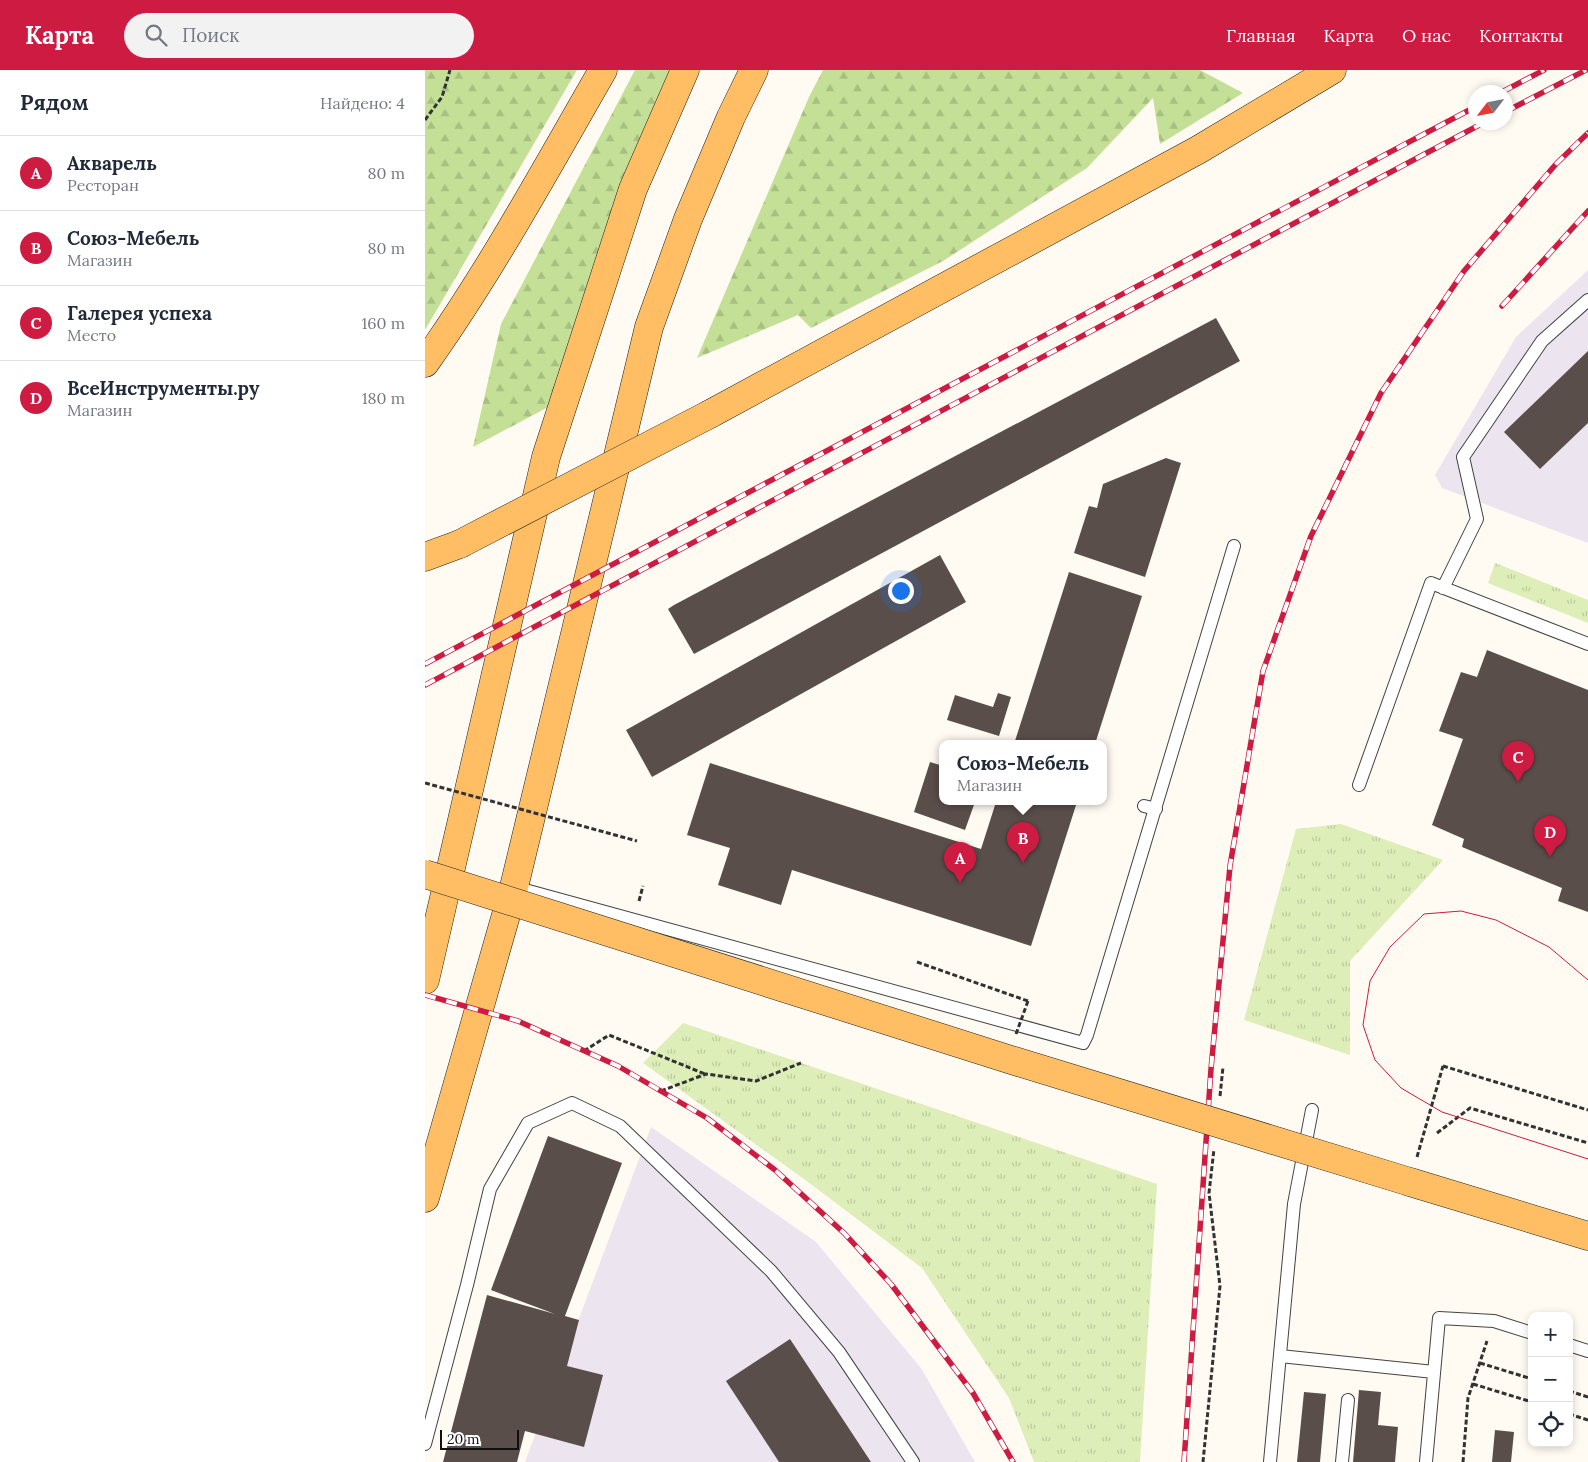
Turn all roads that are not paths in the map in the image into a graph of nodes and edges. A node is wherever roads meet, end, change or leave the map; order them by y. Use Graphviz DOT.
graph roads {
  1 [pos="603,70"];
  2 [pos="685,70"];
  3 [pos="754,70"];
  4 [pos="1332,70"];
  5 [pos="1316,78"];
  6 [pos="1588,300"];
  7 [pos="425,363"];
  8 [pos="1234,546"];
  9 [pos="425,557"];
  10 [pos="1443,588"];
  11 [pos="1588,644"];
  12 [pos="1359,785"];
  13 [pos="425,874"];
  14 [pos="514,887"];
  15 [pos="425,980"];
  16 [pos="1312,1110"];
  17 [pos="425,1198"];
  18 [pos="1588,1236"];
  19 [pos="1528,1332"];
  20 [pos="1573,1346"];
  21 [pos="1588,1351"];
  22 [pos="1280,1356"];
  23 [pos="1434,1372"];
  24 [pos="1348,1400"];
  25 [pos="425,1444"];
  26 [pos="913,1462"];
  27 [pos="1270,1462"];
  28 [pos="1342,1462"];
  29 [pos="1426,1462"];
  1 -- 7 [label="main road"];
  2 -- 15 [label="main road"];
  3 -- 14 [label="main road"];
  4 -- 5 [label="main road"];
  5 -- 9 [label="main road, bridge"];
  6 -- 10 [label="lane"];
  8 -- 14 [label="lane"];
  10 -- 11 [label="lane"];
  10 -- 12 [label="lane"];
  13 -- 18 [label="main road, bridge"];
  14 -- 17 [label="main road"];
  16 -- 22 [label="lane"];
  19 -- 23 [label="lane"];
  20 -- 21 [label="lane"];
  22 -- 23 [label="lane"];
  22 -- 27 [label="lane"];
  23 -- 29 [label="lane"];
  24 -- 28 [label="lane"];
  25 -- 26 [label="lane"];
}
